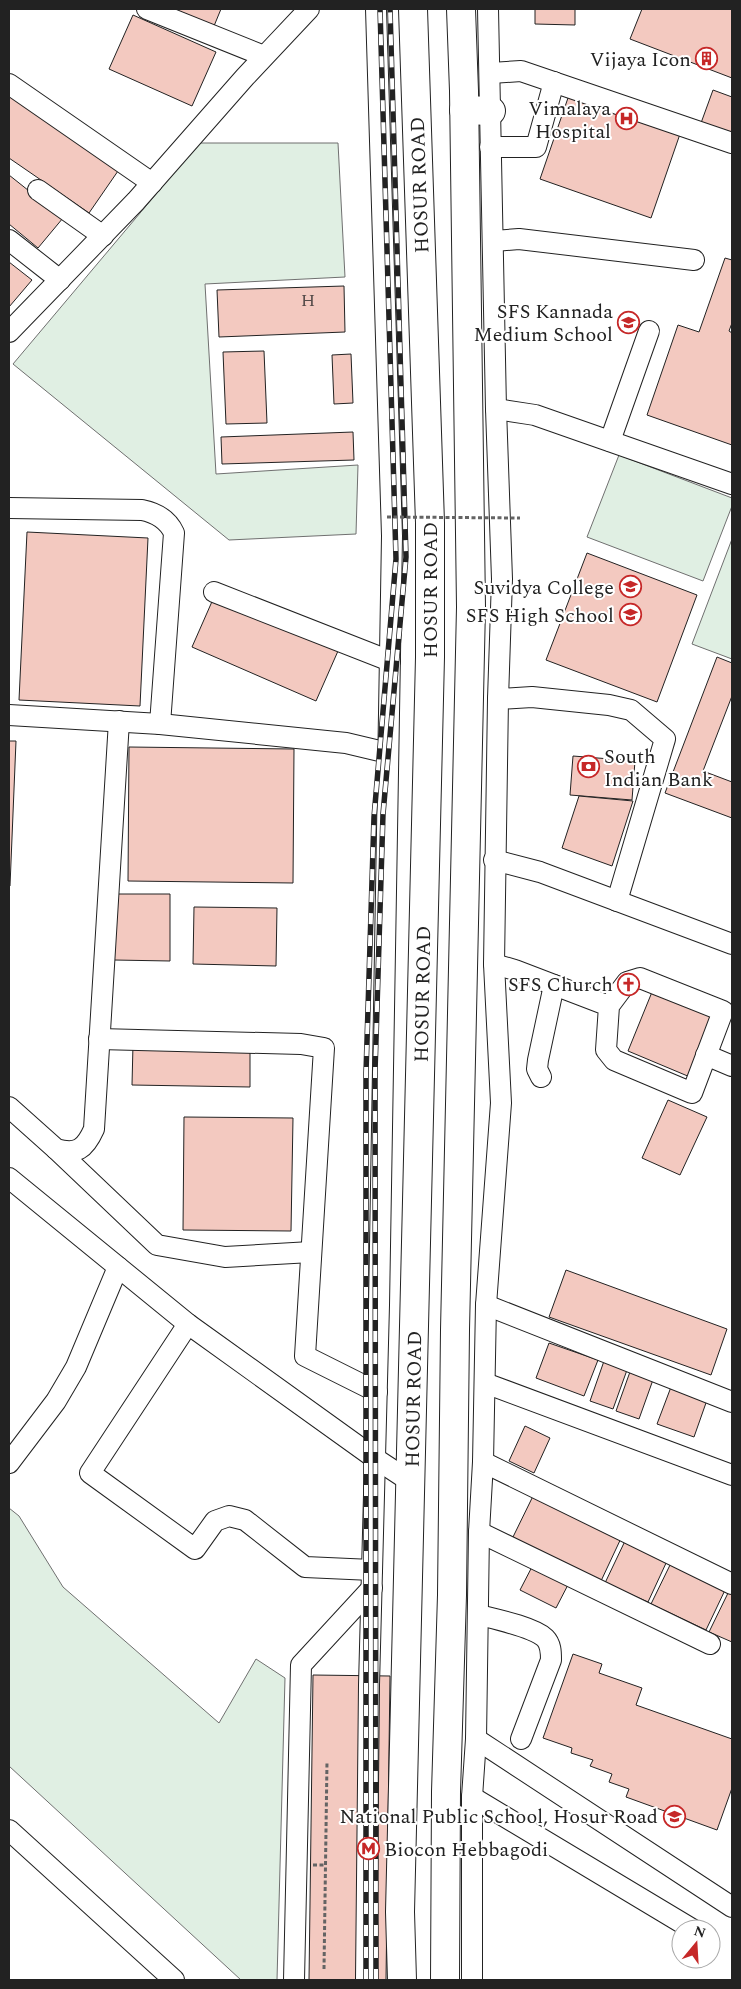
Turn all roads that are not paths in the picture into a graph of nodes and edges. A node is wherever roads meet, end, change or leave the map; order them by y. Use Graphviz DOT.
graph roads {
  1 [pos="147,9"];
  2 [pos="309,9"];
  3 [pos="376,9"];
  4 [pos="413,9"];
  5 [pos="460,9"];
  6 [pos="488,9"];
  7 [pos="264,56"];
  8 [pos="490,73"];
  9 [pos="554,82"];
  10 [pos="9,84"];
  11 [pos="477,110"];
  12 [pos="732,143"];
  13 [pos="490,147"];
  14 [pos="152,183"];
  15 [pos="38,190"];
  16 [pos="103,236"];
  17 [pos="9,240"];
  18 [pos="494,241"];
  19 [pos="694,260"];
  20 [pos="60,280"];
  21 [pos="649,331"];
  22 [pos="9,332"];
  23 [pos="496,409"];
  24 [pos="610,441"];
  25 [pos="732,484"];
  26 [pos="9,508"];
  27 [pos="214,592"];
  28 [pos="390,661"];
  29 [pos="498,699"];
  30 [pos="9,715"];
  31 [pos="119,721"];
  32 [pos="160,724"];
  33 [pos="388,753"];
  34 [pos="494,860"];
  35 [pos="617,901"];
  36 [pos="732,944"];
  37 [pos="494,964"];
  38 [pos="554,985"];
  39 [pos="609,1006"];
  40 [pos="100,1039"];
  41 [pos="706,1055"];
  42 [pos="732,1066"];
  43 [pos="541,1077"];
  44 [pos="9,1107"];
  45 [pos="56,1149"];
  46 [pos="9,1178"];
  47 [pos="311,1252"];
  48 [pos="118,1267"];
  49 [pos="486,1305"];
  50 [pos="188,1324"];
  51 [pos="485,1383"];
  52 [pos="376,1392"];
  53 [pos="732,1402"];
  54 [pos="376,1459"];
  55 [pos="484,1462"];
  56 [pos="9,1463"];
  57 [pos="732,1475"];
  58 [pos="411,1482"];
  59 [pos="479,1532"];
  60 [pos="372,1579"];
  61 [pos="732,1584"];
  62 [pos="479,1615"];
  63 [pos="710,1644"];
  64 [pos="476,1739"];
  65 [pos="521,1739"];
  66 [pos="472,1797"];
  67 [pos="9,1830"];
  68 [pos="732,1906"];
  69 [pos="675,1919"];
  70 [pos="174,1980"];
  71 [pos="294,1980"];
  72 [pos="366,1980"];
  73 [pos="402,1980"];
  74 [pos="445,1980"];
  75 [pos="472,1980"];
  1 -- 7 [label="street"];
  2 -- 7 [label="street"];
  3 -- 28 [label="street"];
  4 -- 58 [label="highway, HOSUR ROAD"];
  5 -- 11 [label="highway, HOSUR ROAD"];
  6 -- 8 [label="street"];
  7 -- 14 [label="street"];
  8 -- 9 [label="street"];
  8 -- 11 [label="street"];
  9 -- 12 [label="street"];
  9 -- 13 [label="street"];
  10 -- 14 [label="street"];
  11 -- 13 [label="street"];
  11 -- 74 [label="highway, HOSUR ROAD"];
  13 -- 18 [label="street"];
  14 -- 16 [label="street"];
  15 -- 16 [label="street"];
  16 -- 20 [label="street"];
  17 -- 20 [label="street"];
  18 -- 19 [label="street"];
  18 -- 23 [label="street"];
  20 -- 22 [label="street"];
  21 -- 24 [label="street"];
  23 -- 24 [label="street"];
  23 -- 29 [label="street"];
  24 -- 25 [label="street"];
  26 -- 32 [label="street"];
  27 -- 28 [label="street"];
  28 -- 33 [label="street"];
  29 -- 34 [label="street"];
  29 -- 35 [label="street"];
  30 -- 31 [label="street"];
  31 -- 32 [label="street"];
  31 -- 40 [label="street"];
  32 -- 33 [label="street"];
  33 -- 52 [label="street"];
  34 -- 35 [label="street"];
  34 -- 37 [label="street"];
  35 -- 36 [label="street"];
  37 -- 38 [label="street"];
  37 -- 49 [label="street"];
  38 -- 39 [label="street"];
  38 -- 43 [label="street"];
  39 -- 41 [label="street"];
  39 -- 41 [label="street"];
  40 -- 45 [label="street"];
  40 -- 47 [label="street"];
  41 -- 42 [label="street"];
  44 -- 45 [label="street"];
  45 -- 47 [label="street"];
  46 -- 48 [label="street"];
  47 -- 52 [label="street"];
  48 -- 50 [label="street"];
  48 -- 56 [label="street"];
  49 -- 51 [label="street"];
  49 -- 53 [label="street"];
  50 -- 54 [label="street"];
  50 -- 60 [label="street"];
  51 -- 55 [label="street"];
  51 -- 57 [label="street"];
  52 -- 54 [label="street"];
  54 -- 58 [label="street"];
  54 -- 60 [label="street"];
  55 -- 59 [label="street"];
  55 -- 61 [label="street"];
  58 -- 73 [label="highway, HOSUR ROAD"];
  59 -- 62 [label="street"];
  59 -- 63 [label="street"];
  60 -- 71 [label="street"];
  60 -- 72 [label="street"];
  62 -- 64 [label="street"];
  62 -- 65 [label="street"];
  64 -- 66 [label="street"];
  64 -- 68 [label="street"];
  66 -- 69 [label="street"];
  66 -- 75 [label="street"];
  67 -- 70 [label="street"];
}
